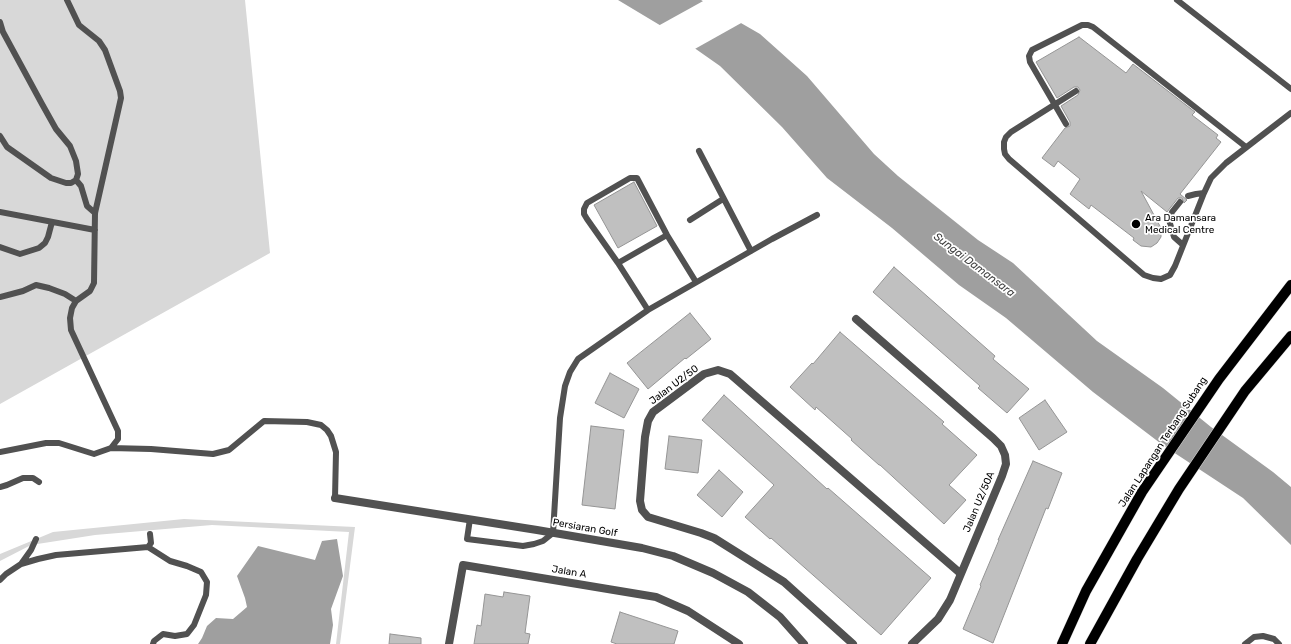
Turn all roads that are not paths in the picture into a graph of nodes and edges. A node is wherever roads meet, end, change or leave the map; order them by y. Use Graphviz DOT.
graph roads {
  1 [pos="67,0"];
  2 [pos="1177,0"];
  3 [pos="0,22"];
  4 [pos="1291,89"];
  5 [pos="1076,91"];
  6 [pos="1054,104"];
  7 [pos="1291,113"];
  8 [pos="1066,124"];
  9 [pos="0,136"];
  10 [pos="1246,147"];
  11 [pos="699,151"];
  12 [pos="76,180"];
  13 [pos="1204,193"];
  14 [pos="1188,196"];
  15 [pos="723,199"];
  16 [pos="1180,202"];
  17 [pos="0,212"];
  18 [pos="95,213"];
  19 [pos="817,215"];
  20 [pos="690,220"];
  21 [pos="52,222"];
  22 [pos="95,230"];
  23 [pos="667,235"];
  24 [pos="1183,245"];
  25 [pos="0,247"];
  26 [pos="751,251"];
  27 [pos="618,262"];
  28 [pos="696,282"];
  29 [pos="1291,285"];
  30 [pos="0,297"];
  31 [pos="76,300"];
  32 [pos="648,310"];
  33 [pos="856,319"];
  34 [pos="1291,336"];
  35 [pos="111,448"];
  36 [pos="0,452"];
  37 [pos="39,482"];
  38 [pos="0,487"];
  39 [pos="335,498"];
  40 [pos="470,519"];
  41 [pos="553,533"];
  42 [pos="150,534"];
  43 [pos="36,539"];
  44 [pos="148,547"];
  45 [pos="21,564"];
  46 [pos="960,573"];
  47 [pos="0,580"];
  48 [pos="153,644"];
  49 [pos="449,644"];
  50 [pos="739,644"];
  51 [pos="804,644"];
  52 [pos="853,644"];
  53 [pos="912,644"];
  54 [pos="1062,644"];
  55 [pos="1090,644"];
  56 [pos="1245,644"];
  57 [pos="1279,644"];
  1 -- 18 [label="lane"];
  2 -- 4 [label="lane"];
  3 -- 12 [label="lane"];
  5 -- 6 [label="lane"];
  6 -- 8 [label="lane"];
  6 -- 10 [label="lane"];
  6 -- 24 [label="lane"];
  7 -- 10 [label="lane"];
  9 -- 12 [label="lane"];
  10 -- 13 [label="lane"];
  11 -- 15 [label="lane"];
  12 -- 18 [label="lane"];
  13 -- 14 [label="lane"];
  13 -- 24 [label="lane"];
  15 -- 20 [label="lane"];
  15 -- 26 [label="lane"];
  16 -- 24 [label="lane"];
  17 -- 21 [label="lane"];
  18 -- 22 [label="lane"];
  19 -- 26 [label="lane"];
  21 -- 22 [label="lane"];
  21 -- 25 [label="lane"];
  22 -- 31 [label="lane"];
  23 -- 27 [label="lane"];
  23 -- 27 [label="lane"];
  23 -- 28 [label="lane"];
  26 -- 28 [label="lane"];
  27 -- 32 [label="lane"];
  28 -- 32 [label="lane"];
  29 -- 54 [label="main road, Jalan Lapangan Terbang Subang"];
  30 -- 31 [label="lane"];
  31 -- 35 [label="lane"];
  32 -- 41 [label="lane"];
  33 -- 46 [label="street, Jalan U2/50A"];
  34 -- 55 [label="main road"];
  35 -- 36 [label="lane"];
  35 -- 39 [label="lane"];
  37 -- 38 [label="lane"];
  39 -- 40 [label="street, Persiaran Golf"];
  40 -- 41 [label="street, Persiaran Golf"];
  40 -- 41 [label="lane"];
  41 -- 51 [label="street, Persiaran Golf"];
  42 -- 44 [label="lane"];
  43 -- 45 [label="lane"];
  44 -- 45 [label="lane"];
  44 -- 48 [label="lane"];
  45 -- 47 [label="lane"];
  46 -- 52 [label="street, Jalan U2/50"];
  46 -- 53 [label="street, Jalan U2/50A"];
  49 -- 50 [label="street, Jalan A"];
  56 -- 57 [label="lane"];
}
